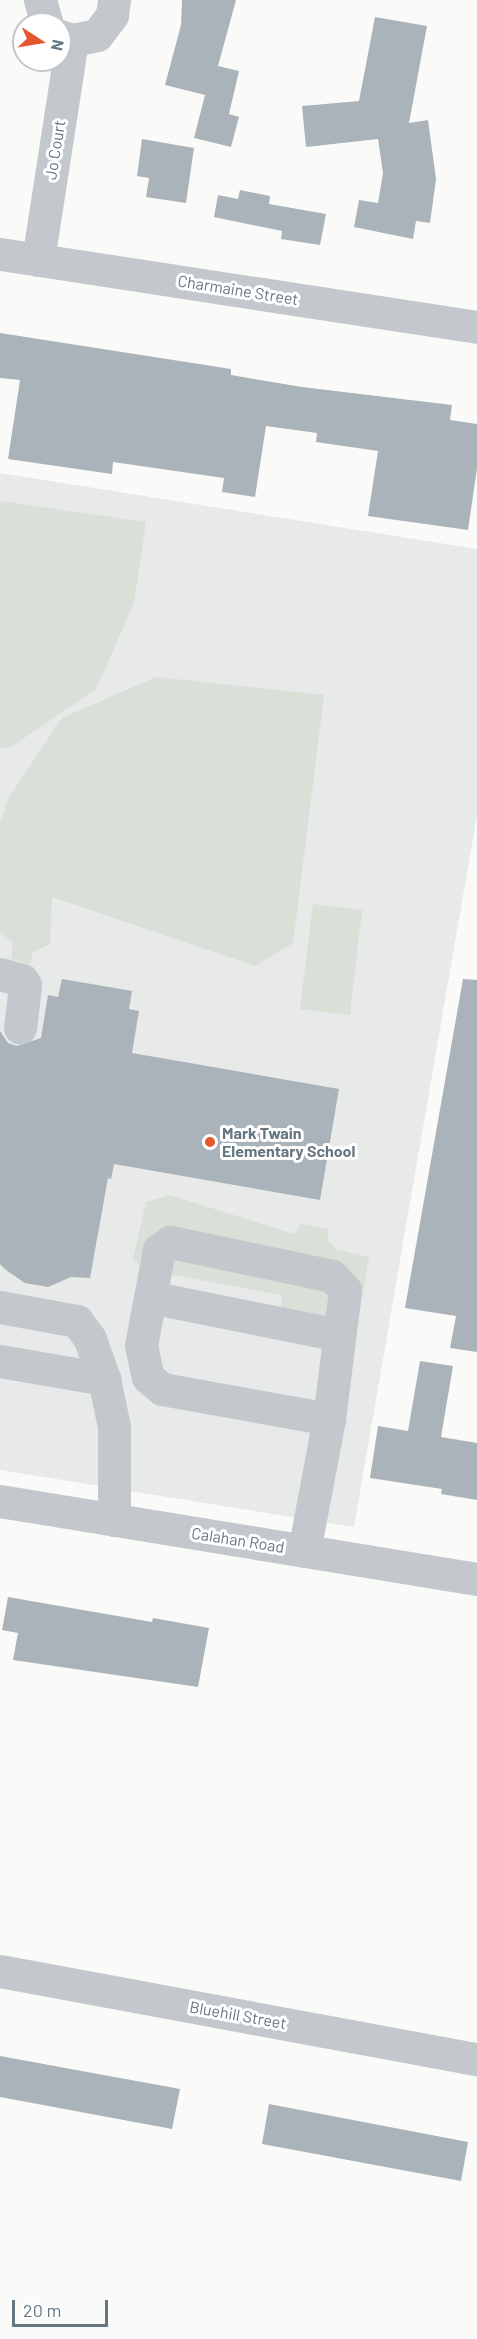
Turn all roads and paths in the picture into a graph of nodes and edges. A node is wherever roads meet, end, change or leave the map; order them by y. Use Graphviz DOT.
graph roads {
  1 [pos="114,0"];
  2 [pos="72,36"];
  3 [pos="56,72"];
  4 [pos="0,254"];
  5 [pos="38,260"];
  6 [pos="477,327"];
  7 [pos="0,974"];
  8 [pos="20,1028"];
  9 [pos="150,1297"];
  10 [pos="0,1307"];
  11 [pos="339,1335"];
  12 [pos="0,1361"];
  13 [pos="104,1379"];
  14 [pos="329,1419"];
  15 [pos="0,1502"];
  16 [pos="114,1520"];
  17 [pos="304,1551"];
  18 [pos="477,1579"];
  19 [pos="0,1971"];
  20 [pos="477,2059"];
  1 -- 2 [label="street"];
  3 -- 5 [label="street, Jo Court"];
  4 -- 5 [label="street, Charmaine Street"];
  5 -- 6 [label="street, Charmaine Street"];
  7 -- 8 [label="street"];
  9 -- 11 [label="street"];
  9 -- 11 [label="street"];
  9 -- 14 [label="street"];
  10 -- 13 [label="street"];
  11 -- 14 [label="street"];
  12 -- 13 [label="street"];
  13 -- 16 [label="street"];
  14 -- 17 [label="street"];
  15 -- 16 [label="street, Calahan Road"];
  16 -- 17 [label="street, Calahan Road"];
  17 -- 18 [label="street, Calahan Road"];
  19 -- 20 [label="street, Bluehill Street"];
}
